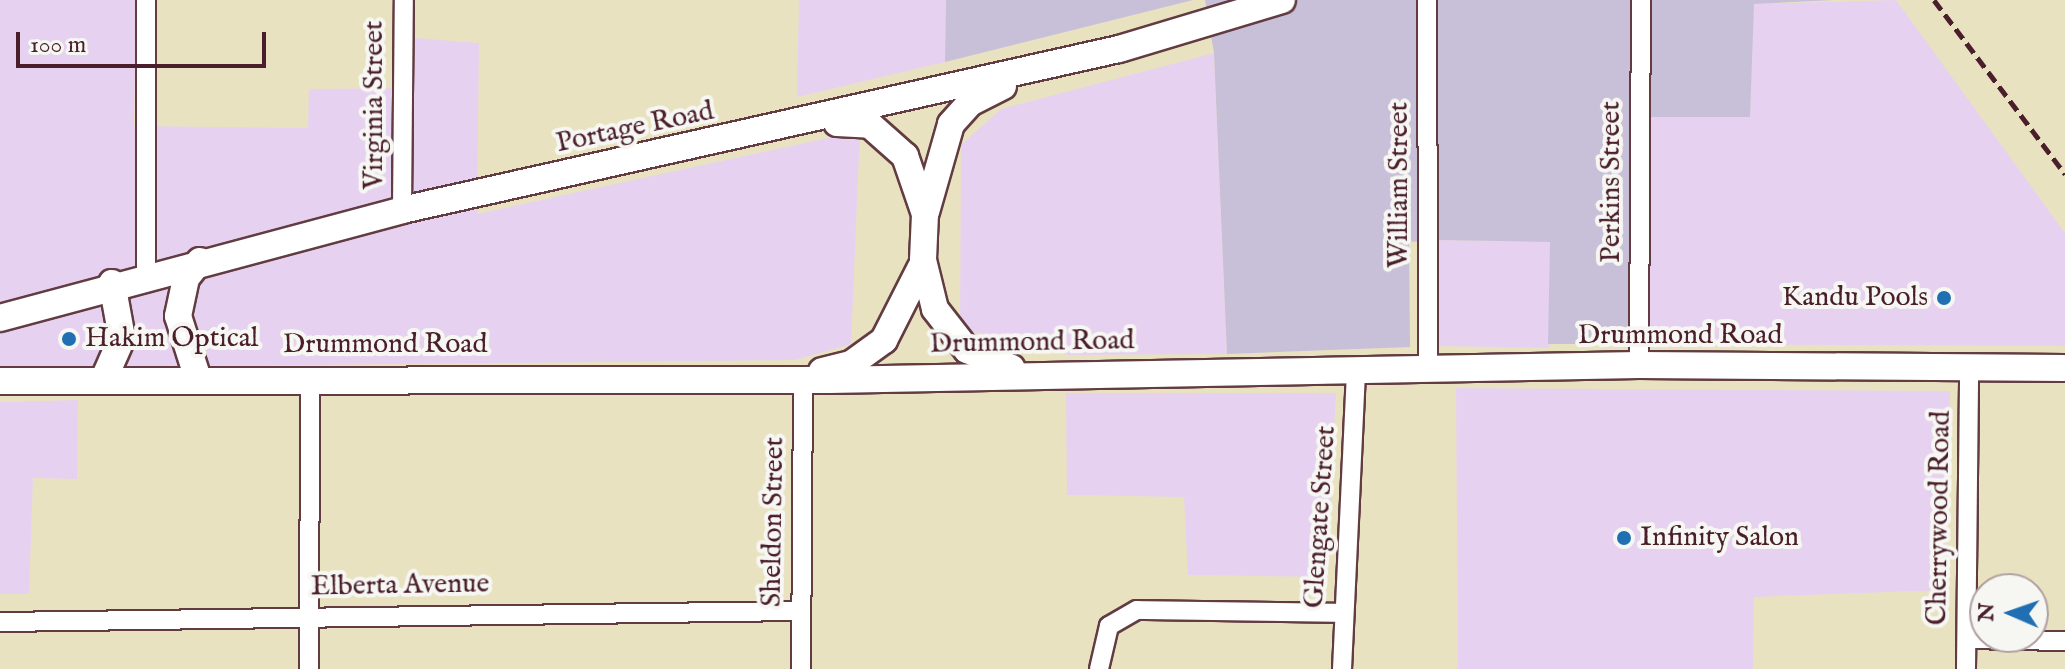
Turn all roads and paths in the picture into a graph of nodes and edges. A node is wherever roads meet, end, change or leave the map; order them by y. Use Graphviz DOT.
graph roads {
  1 [pos="146,0"];
  2 [pos="404,0"];
  3 [pos="1282,0"];
  4 [pos="1427,0"];
  5 [pos="1641,0"];
  6 [pos="1062,62"];
  7 [pos="821,121"];
  8 [pos="402,210"];
  9 [pos="925,214"];
  10 [pos="923,260"];
  11 [pos="200,261"];
  12 [pos="146,273"];
  13 [pos="112,283"];
  14 [pos="0,318"];
  15 [pos="1639,365"];
  16 [pos="1969,367"];
  17 [pos="2065,368"];
  18 [pos="1356,369"];
  19 [pos="1428,369"];
  20 [pos="1029,374"];
  21 [pos="803,376"];
  22 [pos="310,377"];
  23 [pos="198,379"];
  24 [pos="0,381"];
  25 [pos="103,381"];
  26 [pos="801,611"];
  27 [pos="1342,613"];
  28 [pos="309,615"];
  29 [pos="0,622"];
  30 [pos="1967,639"];
  31 [pos="2065,641"];
  32 [pos="309,669"];
  33 [pos="801,669"];
  34 [pos="1099,669"];
  35 [pos="1342,669"];
  36 [pos="1966,669"];
  1 -- 12 [label="street"];
  2 -- 8 [label="street, Virginia Street"];
  3 -- 6 [label="main road, Portage Road"];
  4 -- 19 [label="street, William Street"];
  5 -- 15 [label="street, Perkins Street"];
  6 -- 7 [label="main road, Portage Road"];
  6 -- 9 [label="main road"];
  7 -- 8 [label="main road, Portage Road"];
  7 -- 9 [label="main road"];
  8 -- 11 [label="main road, Portage Road"];
  9 -- 10 [label="main road"];
  10 -- 20 [label="main road"];
  10 -- 21 [label="main road"];
  11 -- 12 [label="main road, Portage Road"];
  11 -- 23 [label="main road"];
  12 -- 13 [label="main road, Portage Road"];
  13 -- 14 [label="main road, Portage Road"];
  13 -- 25 [label="main road"];
  15 -- 16 [label="main road, Drummond Road"];
  15 -- 19 [label="main road, Drummond Road"];
  16 -- 17 [label="main road, Drummond Road"];
  16 -- 30 [label="street, Cherrywood Road"];
  18 -- 19 [label="main road, Drummond Road"];
  18 -- 20 [label="main road, Drummond Road"];
  18 -- 27 [label="street, Glengate Street"];
  20 -- 21 [label="main road, Drummond Road"];
  21 -- 22 [label="main road, Drummond Road"];
  21 -- 26 [label="street, Sheldon Street"];
  22 -- 23 [label="main road, Drummond Road"];
  22 -- 28 [label="street"];
  23 -- 25 [label="main road, Drummond Road"];
  24 -- 25 [label="main road, Drummond Road"];
  26 -- 28 [label="street, Elberta Avenue"];
  26 -- 33 [label="street, Sheldon Street"];
  27 -- 34 [label="street"];
  27 -- 35 [label="street, Glengate Street"];
  28 -- 29 [label="street, Elberta Avenue"];
  28 -- 32 [label="street"];
  30 -- 31 [label="street"];
  30 -- 36 [label="street, Cherrywood Road"];
}
